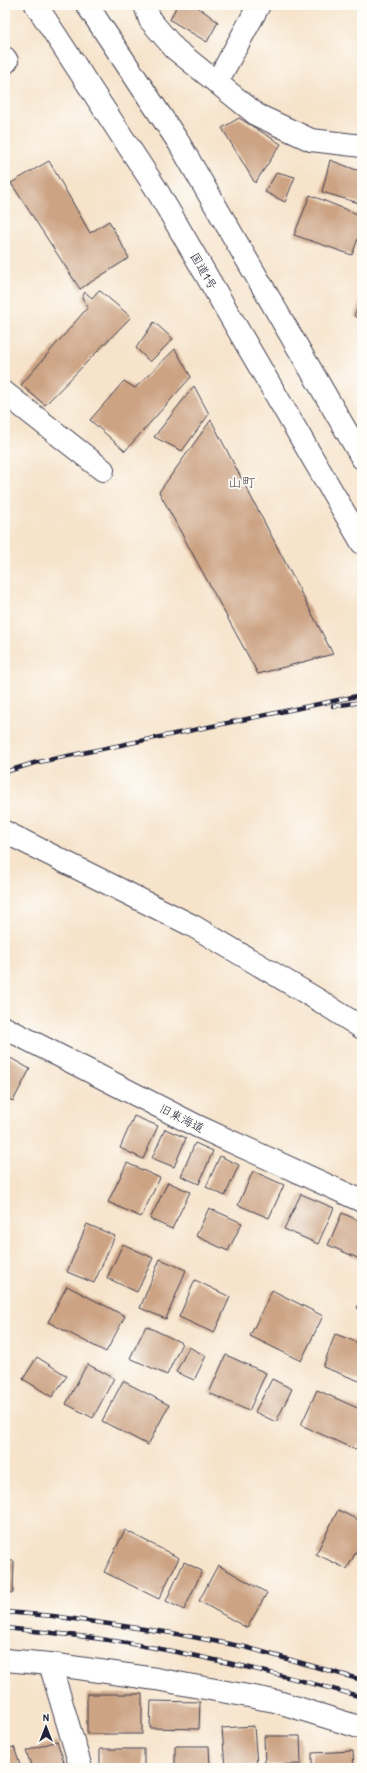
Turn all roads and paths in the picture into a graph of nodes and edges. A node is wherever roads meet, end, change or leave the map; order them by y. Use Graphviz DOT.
graph roads {
  1 [pos="36,5"];
  2 [pos="87,5"];
  3 [pos="145,5"];
  4 [pos="259,5"];
  5 [pos="5,58"];
  6 [pos="5,63"];
  7 [pos="217,82"];
  8 [pos="362,146"];
  9 [pos="5,393"];
  10 [pos="362,458"];
  11 [pos="103,470"];
  12 [pos="362,543"];
  13 [pos="5,832"];
  14 [pos="5,1028"];
  15 [pos="362,1028"];
  16 [pos="362,1201"];
  17 [pos="5,1660"];
  18 [pos="50,1664"];
  19 [pos="362,1728"];
  20 [pos="81,1768"];
  1 -- 12 [label="main road, 国道1号"];
  2 -- 10 [label="main road"];
  3 -- 7 [label="main road"];
  4 -- 7 [label="main road"];
  5 -- 6 [label="main road"];
  7 -- 8 [label="main road"];
  9 -- 11 [label="main road"];
  13 -- 15 [label="main road"];
  14 -- 16 [label="main road, 旧東海道"];
  17 -- 18 [label="main road"];
  18 -- 19 [label="main road"];
  18 -- 20 [label="main road"];
}
